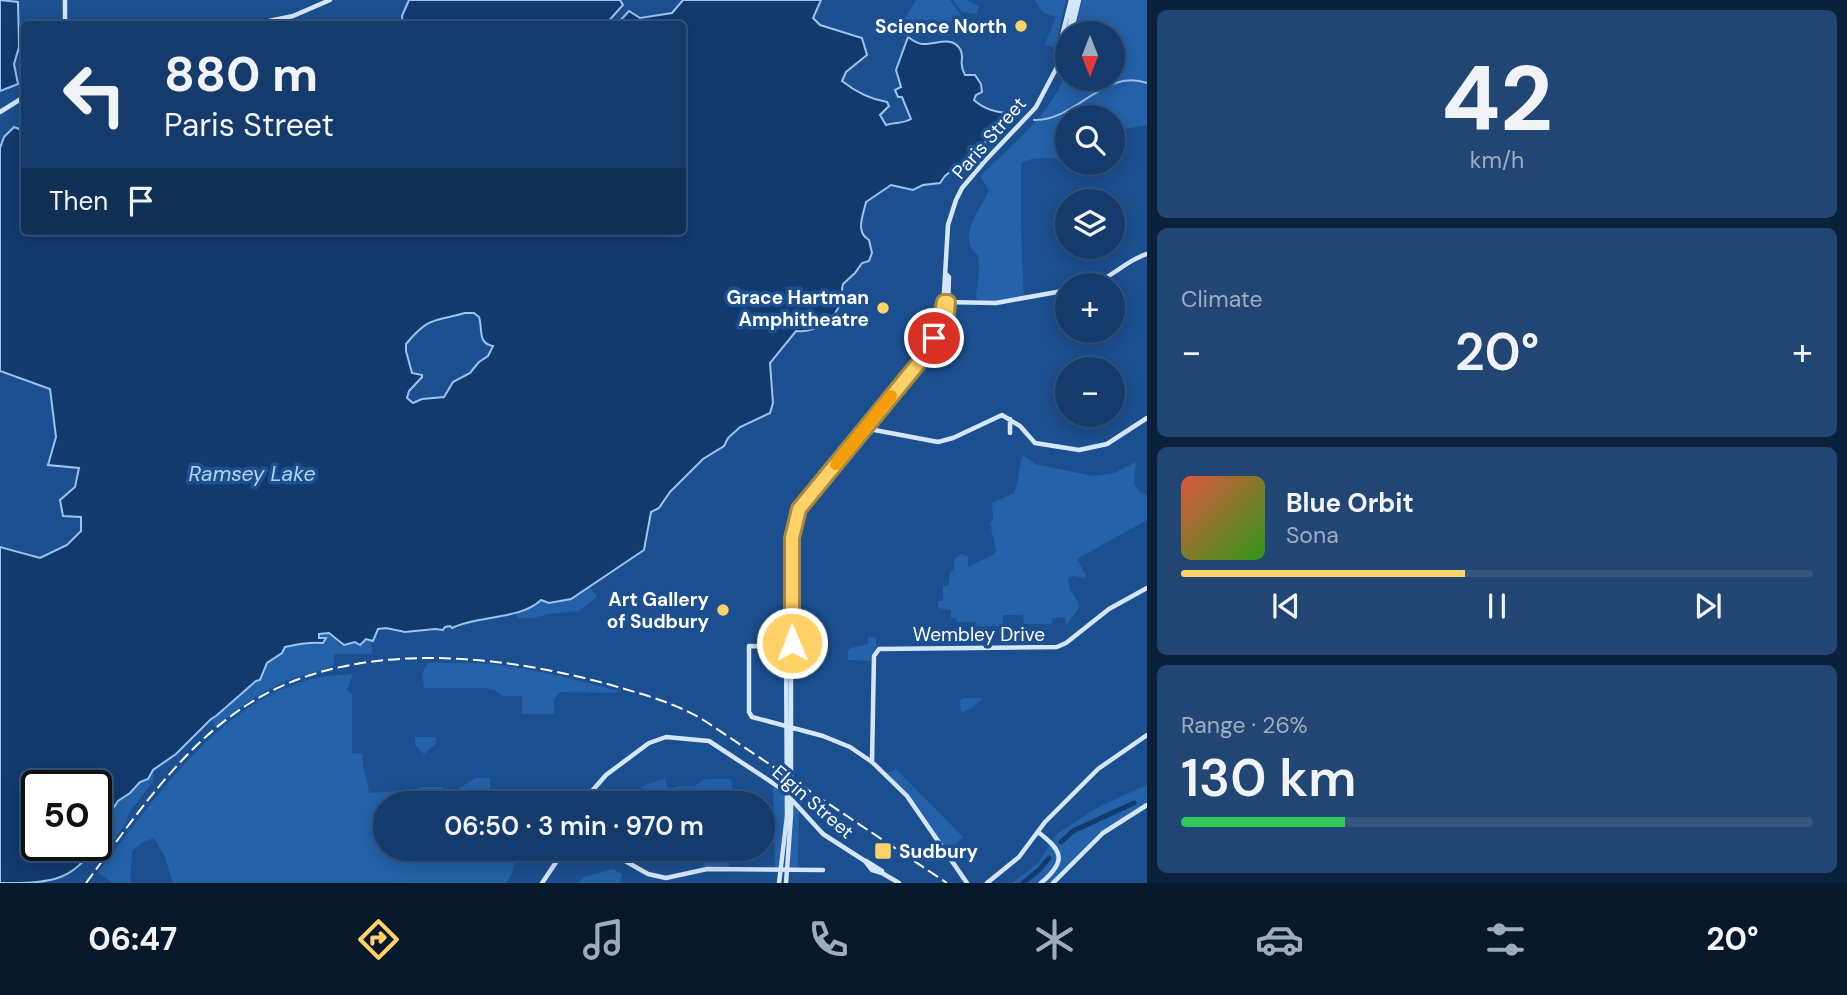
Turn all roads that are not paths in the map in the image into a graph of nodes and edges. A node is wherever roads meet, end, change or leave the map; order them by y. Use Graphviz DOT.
graph roads {
  1 [pos="65,0"];
  2 [pos="330,0"];
  3 [pos="1075,0"];
  4 [pos="65,21"];
  5 [pos="269,21"];
  6 [pos="1068,21"];
  7 [pos="1071,21"];
  8 [pos="1055,70"];
  9 [pos="21,99"];
  10 [pos="0,112"];
  11 [pos="1147,254"];
  12 [pos="1112,273"];
  13 [pos="1055,292"];
  14 [pos="946,302"];
  15 [pos="1010,418"];
  16 [pos="1147,418"];
  17 [pos="864,428"];
  18 [pos="1010,433"];
  19 [pos="1147,588"];
  20 [pos="789,647"];
  21 [pos="1147,735"];
  22 [pos="872,762"];
  23 [pos="592,791"];
  24 [pos="1147,805"];
  25 [pos="789,815"];
  26 [pos="1038,832"];
  27 [pos="557,861"];
  28 [pos="625,861"];
  29 [pos="865,861"];
  30 [pos="781,869"];
  31 [pos="788,869"];
  32 [pos="822,870"];
  33 [pos="888,876"];
  34 [pos="1043,882"];
  35 [pos="542,883"];
  36 [pos="779,883"];
  37 [pos="786,883"];
  38 [pos="898,883"];
  39 [pos="967,883"];
  40 [pos="987,883"];
  41 [pos="1053,883"];
  1 -- 4 [label="street"];
  2 -- 5 [label="street"];
  3 -- 6 [label="street, Paris Street"];
  3 -- 7 [label="street, Paris Street"];
  8 -- 14 [label="street, Paris Street"];
  9 -- 10 [label="street"];
  11 -- 12 [label="street"];
  13 -- 14 [label="street"];
  14 -- 17 [label="street, Paris Street"];
  15 -- 16 [label="street"];
  15 -- 17 [label="street"];
  15 -- 18 [label="street"];
  17 -- 20 [label="street, Paris Street"];
  19 -- 22 [label="street, Wembley Drive"];
  20 -- 22 [label="street"];
  20 -- 25 [label="street, Paris Street"];
  21 -- 26 [label="street"];
  22 -- 39 [label="street"];
  23 -- 29 [label="street, Elgin Street"];
  24 -- 41 [label="street"];
  25 -- 30 [label="street, Paris Street"];
  25 -- 31 [label="street, Paris Street"];
  26 -- 34 [label="street"];
  26 -- 40 [label="street"];
  27 -- 35 [label="street"];
  28 -- 30 [label="street"];
  29 -- 33 [label="street"];
  29 -- 33 [label="street, Elgin Street"];
  30 -- 31 [label="street"];
  30 -- 36 [label="street, Paris Street"];
  31 -- 32 [label="street"];
  31 -- 37 [label="street, Paris Street"];
  33 -- 38 [label="street, Elgin Street"];
}
